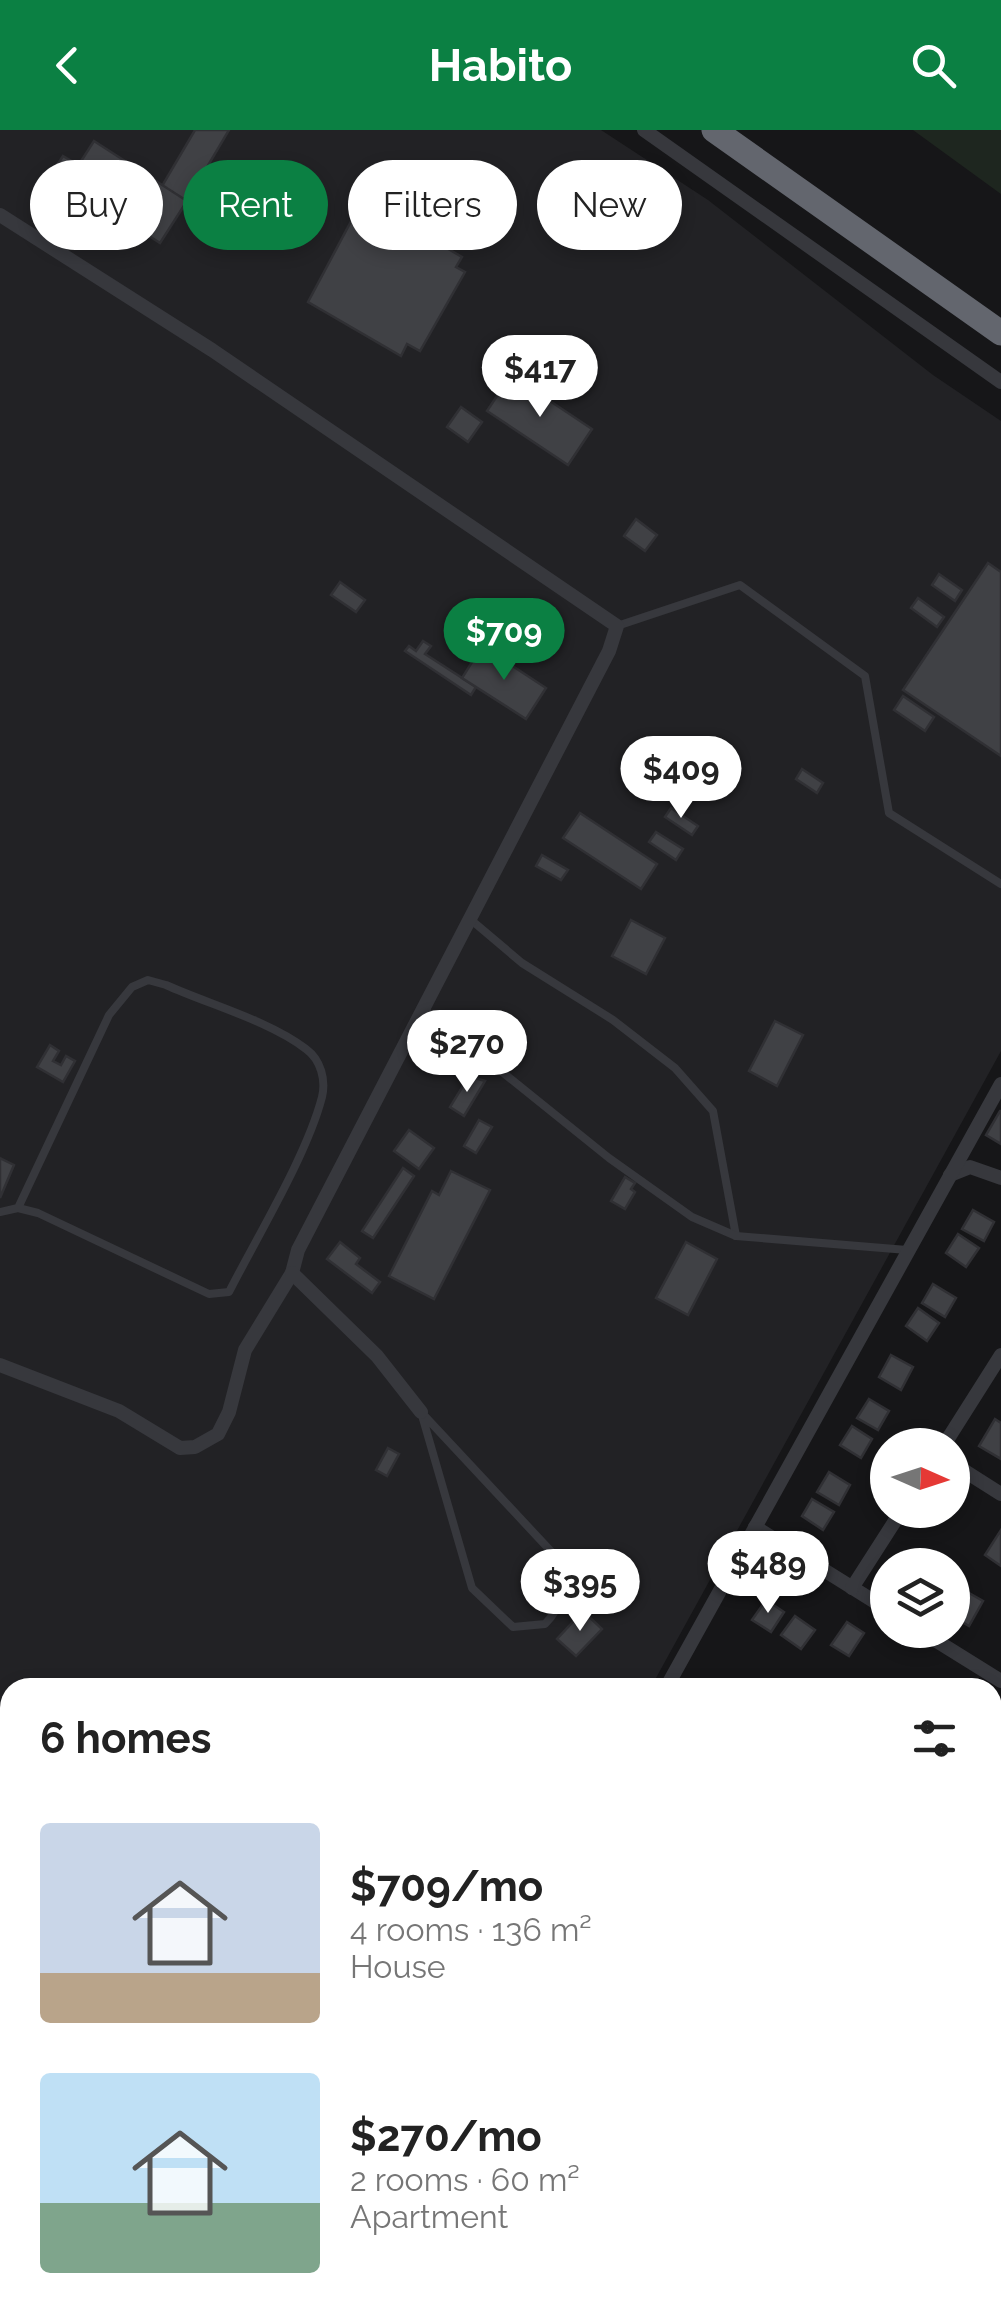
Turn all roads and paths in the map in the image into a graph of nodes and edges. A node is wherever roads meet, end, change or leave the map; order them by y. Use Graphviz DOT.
graph roads {
  1 [pos="644,130"];
  2 [pos="714,130"];
  3 [pos="0,214"];
  4 [pos="1001,333"];
  5 [pos="1001,382"];
  6 [pos="617,626"];
  7 [pos="1001,884"];
  8 [pos="470,919"];
  9 [pos="424,1008"];
  10 [pos="1001,1084"];
  11 [pos="950,1176"];
  12 [pos="1001,1178"];
  13 [pos="18,1208"];
  14 [pos="0,1212"];
  15 [pos="736,1236"];
  16 [pos="908,1250"];
  17 [pos="292,1273"];
  18 [pos="1001,1355"];
  19 [pos="0,1364"];
  20 [pos="420,1412"];
  21 [pos="955,1428"];
  22 [pos="970,1474"];
  23 [pos="1001,1494"];
  24 [pos="755,1527"];
  25 [pos="890,1528"];
  26 [pos="852,1588"];
  27 [pos="870,1599"];
  28 [pos="948,1648"];
  29 [pos="672,1678"];
  30 [pos="996,1678"];
  1 -- 5 [label="street"];
  2 -- 4 [label="highway"];
  3 -- 6 [label="street"];
  6 -- 7 [label="lane"];
  6 -- 8 [label="street"];
  8 -- 9 [label="street"];
  8 -- 15 [label="lane"];
  9 -- 15 [label="lane"];
  9 -- 17 [label="street"];
  10 -- 11 [label="street"];
  11 -- 12 [label="street"];
  11 -- 16 [label="street"];
  13 -- 13 [label="lane"];
  13 -- 14 [label="lane"];
  15 -- 16 [label="lane"];
  16 -- 24 [label="street"];
  17 -- 19 [label="street"];
  17 -- 20 [label="street"];
  18 -- 21 [label="street"];
  20 -- 20 [label="lane"];
  22 -- 23 [label="street"];
  24 -- 26 [label="street"];
  24 -- 29 [label="street"];
  25 -- 26 [label="street"];
  26 -- 27 [label="street"];
  28 -- 30 [label="street"];
}
